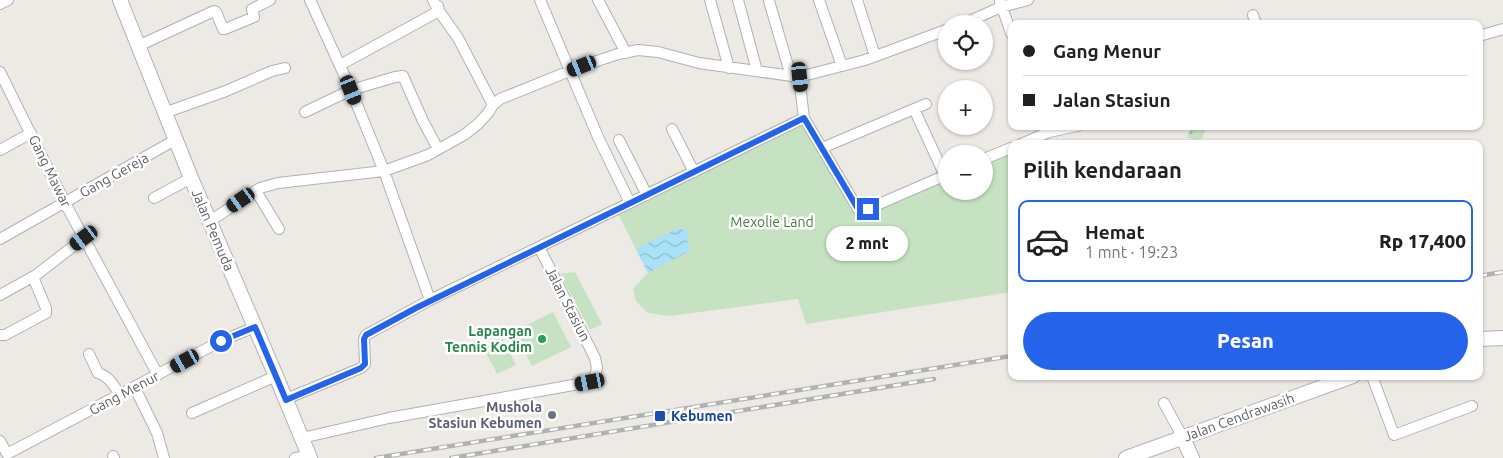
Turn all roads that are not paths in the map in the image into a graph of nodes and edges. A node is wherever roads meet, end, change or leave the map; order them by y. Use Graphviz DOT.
graph roads {
  1 [pos="8,0"];
  2 [pos="120,0"];
  3 [pos="270,0"];
  4 [pos="311,0"];
  5 [pos="433,0"];
  6 [pos="440,0"];
  7 [pos="540,0"];
  8 [pos="598,0"];
  9 [pos="710,0"];
  10 [pos="738,0"];
  11 [pos="819,0"];
  12 [pos="857,0"];
  13 [pos="1028,0"];
  14 [pos="769,1"];
  15 [pos="1001,3"];
  16 [pos="0,4"];
  17 [pos="438,11"];
  18 [pos="979,15"];
  19 [pos="1008,24"];
  20 [pos="1503,29"];
  21 [pos="938,33"];
  22 [pos="1483,35"];
  23 [pos="138,46"];
  24 [pos="626,52"];
  25 [pos="874,56"];
  26 [pos="340,64"];
  27 [pos="842,66"];
  28 [pos="285,68"];
  29 [pos="729,68"];
  30 [pos="570,71"];
  31 [pos="756,71"];
  32 [pos="0,72"];
  33 [pos="795,76"];
  34 [pos="351,90"];
  35 [pos="926,104"];
  36 [pos="493,105"];
  37 [pos="914,109"];
  38 [pos="305,112"];
  39 [pos="164,114"];
  40 [pos="804,118"];
  41 [pos="672,129"];
  42 [pos="1046,130"];
  43 [pos="31,133"];
  44 [pos="176,140"];
  45 [pos="619,140"];
  46 [pos="1028,140"];
  47 [pos="822,148"];
  48 [pos="438,149"];
  49 [pos="1008,149"];
  50 [pos="0,150"];
  51 [pos="993,156"];
  52 [pos="938,159"];
  53 [pos="384,171"];
  54 [pos="694,172"];
  55 [pos="191,178"];
  56 [pos="938,179"];
  57 [pos="256,191"];
  58 [pos="647,195"];
  59 [pos="154,198"];
  60 [pos="65,203"];
  61 [pos="630,203"];
  62 [pos="210,221"];
  63 [pos="279,229"];
  64 [pos="84,238"];
  65 [pos="0,239"];
  66 [pos="539,247"];
  67 [pos="32,277"];
  68 [pos="0,295"];
  69 [pos="430,300"];
  70 [pos="255,327"];
  71 [pos="0,335"];
  72 [pos="1503,338"];
  73 [pos="1483,339"];
  74 [pos="89,354"];
  75 [pos="158,375"];
  76 [pos="276,376"];
  77 [pos="1341,380"];
  78 [pos="1373,380"];
  79 [pos="135,388"];
  80 [pos="120,396"];
  81 [pos="286,400"];
  82 [pos="1164,402"];
  83 [pos="1472,406"];
  84 [pos="192,413"];
  85 [pos="302,438"];
  86 [pos="1183,438"];
  87 [pos="0,441"];
  88 [pos="8,456"];
  89 [pos="305,457"];
  90 [pos="164,458"];
  91 [pos="1126,458"];
  92 [pos="1192,458"];
  1 -- 16 [label="street"];
  2 -- 23 [label="main road, Jalan Pemuda"];
  3 -- 23 [label="street"];
  4 -- 26 [label="street"];
  5 -- 17 [label="street"];
  6 -- 17 [label="street"];
  7 -- 30 [label="street"];
  8 -- 24 [label="street"];
  9 -- 29 [label="street"];
  10 -- 31 [label="street"];
  11 -- 27 [label="street"];
  12 -- 25 [label="street"];
  13 -- 15 [label="street"];
  14 -- 33 [label="street"];
  15 -- 18 [label="street"];
  15 -- 19 [label="street"];
  17 -- 26 [label="street"];
  17 -- 36 [label="street"];
  20 -- 22 [label="street"];
  21 -- 25 [label="street"];
  23 -- 39 [label="main road, Jalan Pemuda"];
  24 -- 29 [label="street"];
  24 -- 30 [label="street"];
  25 -- 27 [label="street"];
  26 -- 34 [label="street"];
  27 -- 33 [label="street"];
  28 -- 39 [label="street"];
  29 -- 31 [label="street"];
  30 -- 36 [label="street"];
  30 -- 61 [label="street"];
  31 -- 33 [label="street"];
  32 -- 43 [label="street, Gang Mawar"];
  33 -- 40 [label="street"];
  34 -- 38 [label="street"];
  34 -- 48 [label="street"];
  34 -- 53 [label="street"];
  35 -- 37 [label="street"];
  36 -- 48 [label="street"];
  37 -- 47 [label="street"];
  37 -- 52 [label="street"];
  39 -- 44 [label="main road, Jalan Pemuda"];
  40 -- 47 [label="street"];
  40 -- 54 [label="street"];
  41 -- 54 [label="street"];
  42 -- 46 [label="street"];
  43 -- 50 [label="street"];
  43 -- 60 [label="street, Gang Mawar"];
  44 -- 55 [label="main road, Jalan Pemuda"];
  44 -- 60 [label="street, Gang Gereja"];
  45 -- 58 [label="street"];
  47 -- 56 [label="street"];
  48 -- 53 [label="street"];
  49 -- 51 [label="street"];
  53 -- 57 [label="street"];
  53 -- 69 [label="street"];
  54 -- 58 [label="street"];
  55 -- 59 [label="street"];
  55 -- 62 [label="main road, Jalan Pemuda"];
  57 -- 62 [label="street"];
  57 -- 63 [label="street"];
  58 -- 61 [label="street"];
  60 -- 64 [label="street, Gang Mawar"];
  60 -- 65 [label="street, Gang Gereja"];
  61 -- 66 [label="street"];
  62 -- 70 [label="main road, Jalan Pemuda"];
  64 -- 67 [label="street"];
  64 -- 75 [label="street, Gang Mawar"];
  66 -- 69 [label="street"];
  66 -- 85 [label="street, Jalan Stasiun"];
  67 -- 68 [label="street"];
  67 -- 71 [label="street"];
  69 -- 81 [label="street"];
  70 -- 75 [label="street, Gang Menur"];
  70 -- 76 [label="main road, Jalan Pemuda"];
  72 -- 73 [label="main road"];
  74 -- 80 [label="street"];
  75 -- 79 [label="street, Gang Menur"];
  76 -- 81 [label="main road, Jalan Pemuda"];
  76 -- 84 [label="street"];
  77 -- 86 [label="main road, Jalan Cendrawasih"];
  78 -- 83 [label="street"];
  79 -- 80 [label="street, Gang Menur"];
  79 -- 90 [label="street"];
  80 -- 88 [label="street, Gang Menur"];
  81 -- 85 [label="main road, Jalan Pemuda"];
  82 -- 86 [label="street"];
  85 -- 89 [label="main road, Jalan Pemuda"];
  86 -- 91 [label="main road, Jalan Cendrawasih"];
  86 -- 92 [label="main road"];
  87 -- 88 [label="street, Gang Menur"];
}
